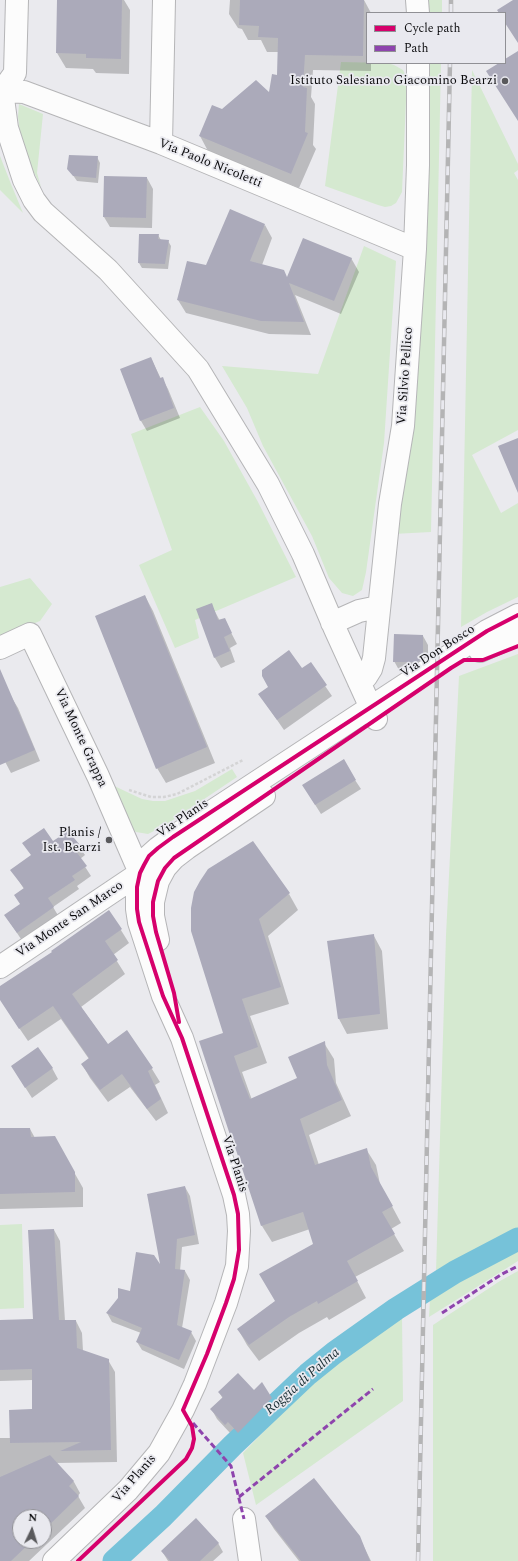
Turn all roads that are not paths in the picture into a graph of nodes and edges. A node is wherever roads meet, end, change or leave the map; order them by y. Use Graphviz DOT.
graph roads {
  1 [pos="17,0"];
  2 [pos="164,0"];
  3 [pos="417,0"];
  4 [pos="418,12"];
  5 [pos="418,64"];
  6 [pos="1,89"];
  7 [pos="161,143"];
  8 [pos="415,249"];
  9 [pos="378,607"];
  10 [pos="518,615"];
  11 [pos="332,623"];
  12 [pos="518,634"];
  13 [pos="0,648"];
  14 [pos="359,682"];
  15 [pos="373,713"];
  16 [pos="149,877"];
  17 [pos="0,967"];
  18 [pos="244,1520"];
  19 [pos="54,1561"];
  20 [pos="250,1561"];
  1 -- 6 [label="street"];
  2 -- 7 [label="street"];
  3 -- 4 [label="street"];
  5 -- 8 [label="street, Via Silvio Pellico"];
  6 -- 7 [label="street, Via Paolo Nicoletti"];
  6 -- 11 [label="street"];
  7 -- 8 [label="street, Via Paolo Nicoletti"];
  8 -- 9 [label="street, Via Silvio Pellico"];
  9 -- 11 [label="street"];
  9 -- 14 [label="street, Via Silvio Pellico"];
  10 -- 15 [label="street, Via Don Bosco"];
  11 -- 14 [label="street"];
  12 -- 15 [label="street, Via Don Bosco"];
  13 -- 16 [label="street, Via Monte Grappa"];
  14 -- 15 [label="street"];
  15 -- 16 [label="street, Via Planis"];
  16 -- 17 [label="street, Via Monte San Marco"];
  16 -- 19 [label="street, Via Planis"];
  18 -- 20 [label="street"];
}
